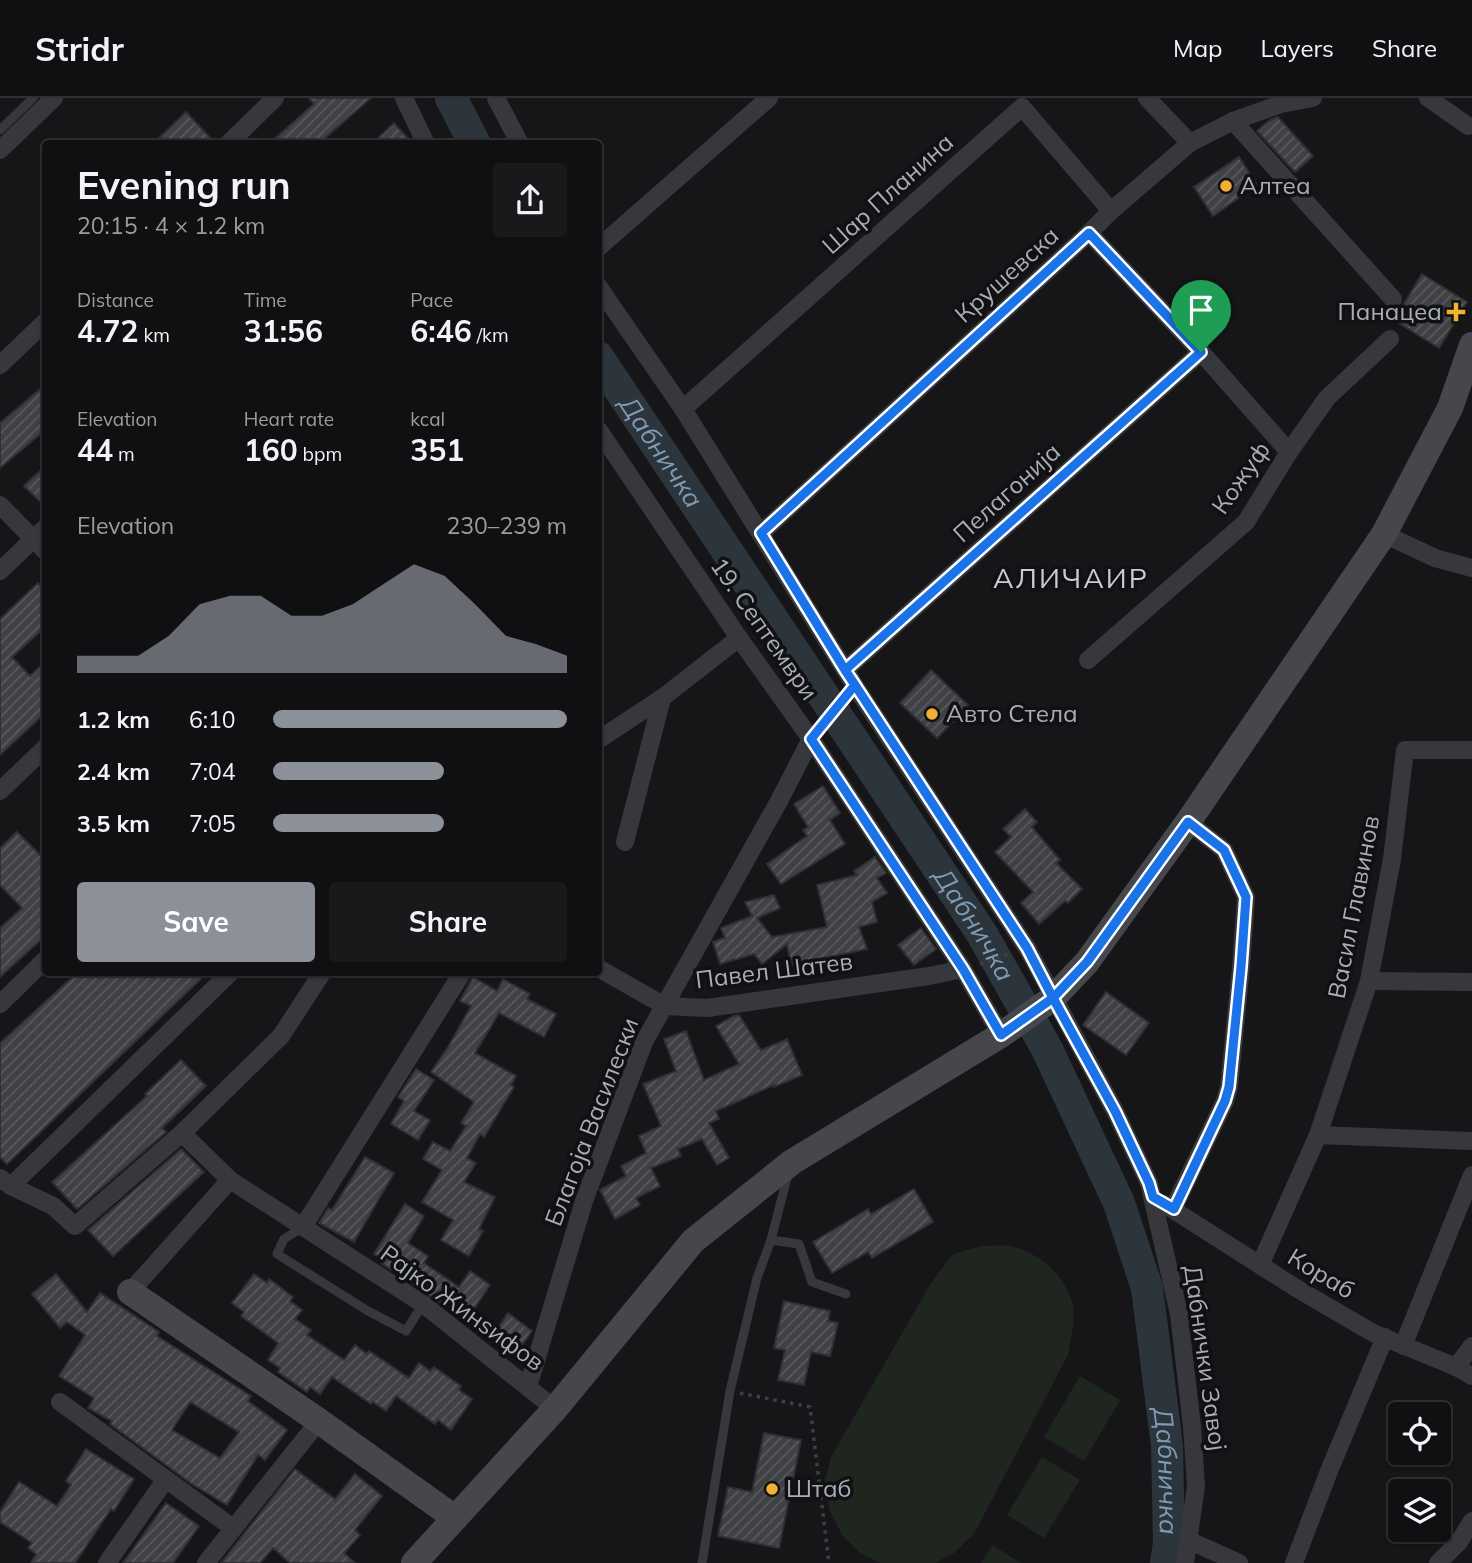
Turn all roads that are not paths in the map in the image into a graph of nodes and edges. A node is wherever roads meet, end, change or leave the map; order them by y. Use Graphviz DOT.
graph roads {
  1 [pos="33,98"];
  2 [pos="54,98"];
  3 [pos="275,98"];
  4 [pos="404,98"];
  5 [pos="769,98"];
  6 [pos="1147,98"];
  7 [pos="1313,98"];
  8 [pos="1429,98"];
  9 [pos="504,102"];
  10 [pos="1233,121"];
  11 [pos="1468,126"];
  12 [pos="0,130"];
  13 [pos="232,140"];
  14 [pos="424,140"];
  15 [pos="518,140"];
  16 [pos="1189,143"];
  17 [pos="0,150"];
  18 [pos="1111,211"];
  19 [pos="1089,233"];
  20 [pos="602,244"];
  21 [pos="602,292"];
  22 [pos="1393,299"];
  23 [pos="42,325"];
  24 [pos="1390,339"];
  25 [pos="1472,345"];
  26 [pos="1201,352"];
  27 [pos="0,365"];
  28 [pos="683,409"];
  29 [pos="602,435"];
  30 [pos="1289,452"];
  31 [pos="0,505"];
  32 [pos="761,533"];
  33 [pos="1384,534"];
  34 [pos="41,540"];
  35 [pos="1472,568"];
  36 [pos="0,571"];
  37 [pos="739,638"];
  38 [pos="1088,660"];
  39 [pos="845,670"];
  40 [pos="662,698"];
  41 [pos="602,737"];
  42 [pos="811,739"];
  43 [pos="1472,750"];
  44 [pos="42,751"];
  45 [pos="0,791"];
  46 [pos="1188,822"];
  47 [pos="625,842"];
  48 [pos="42,963"];
  49 [pos="963,969"];
  50 [pos="602,970"];
  51 [pos="227,976"];
  52 [pos="320,976"];
  53 [pos="461,976"];
  54 [pos="1369,981"];
  55 [pos="1472,982"];
  56 [pos="1053,998"];
  57 [pos="0,1004"];
  58 [pos="665,1006"];
  59 [pos="1001,1035"];
  60 [pos="182,1133"];
  61 [pos="1318,1135"];
  62 [pos="1472,1141"];
  63 [pos="792,1162"];
  64 [pos="1472,1175"];
  65 [pos="230,1180"];
  66 [pos="5,1182"];
  67 [pos="1153,1197"];
  68 [pos="1174,1209"];
  69 [pos="303,1227"];
  70 [pos="771,1240"];
  71 [pos="1260,1265"];
  72 [pos="130,1292"];
  73 [pos="846,1294"];
  74 [pos="423,1304"];
  75 [pos="1385,1337"];
  76 [pos="1403,1346"];
  77 [pos="1472,1346"];
  78 [pos="1464,1371"];
  79 [pos="528,1387"];
  80 [pos="60,1402"];
  81 [pos="555,1409"];
  82 [pos="319,1421"];
  83 [pos="166,1479"];
  84 [pos="455,1518"];
  85 [pos="1472,1521"];
  86 [pos="233,1528"];
  87 [pos="1188,1540"];
  88 [pos="107,1563"];
  89 [pos="206,1563"];
  90 [pos="414,1563"];
  91 [pos="702,1563"];
  92 [pos="1185,1563"];
  93 [pos="1239,1563"];
  94 [pos="1294,1563"];
  95 [pos="1438,1563"];
  1 -- 12 [label="lane"];
  2 -- 17 [label="street"];
  3 -- 13 [label="street"];
  4 -- 14 [label="street"];
  5 -- 20 [label="street"];
  6 -- 16 [label="street"];
  7 -- 10 [label="street, Крушевска"];
  8 -- 11 [label="street"];
  9 -- 15 [label="street"];
  10 -- 16 [label="street, Крушевска"];
  10 -- 22 [label="street"];
  16 -- 18 [label="street, Крушевска"];
  18 -- 19 [label="street, Крушевска"];
  18 -- 28 [label="street, Шар Планина"];
  19 -- 26 [label="street"];
  19 -- 32 [label="street, Крушевска"];
  21 -- 28 [label="street, Дабнички Завој"];
  23 -- 27 [label="street"];
  24 -- 30 [label="street, Кожуф"];
  25 -- 33 [label="main road"];
  26 -- 30 [label="street"];
  26 -- 39 [label="street, Пелагонија"];
  28 -- 32 [label="street, Дабнички Завој"];
  29 -- 37 [label="street, 19. Септември"];
  30 -- 38 [label="street, Кожуф"];
  31 -- 34 [label="street"];
  32 -- 39 [label="street, Дабнички Завој"];
  33 -- 35 [label="street"];
  33 -- 46 [label="main road"];
  34 -- 36 [label="street"];
  37 -- 40 [label="street"];
  37 -- 42 [label="street, 19. Септември"];
  39 -- 56 [label="street, Дабнички Завој"];
  40 -- 41 [label="street"];
  40 -- 47 [label="street"];
  42 -- 49 [label="street, 19. Септември"];
  42 -- 58 [label="street, Благоја Василески"];
  43 -- 54 [label="street, Васил Главинов"];
  44 -- 45 [label="street"];
  46 -- 56 [label="main road"];
  46 -- 68 [label="street"];
  48 -- 57 [label="street"];
  49 -- 58 [label="street, Павел Шатев"];
  49 -- 59 [label="street, 19. Септември"];
  50 -- 58 [label="street, Павел Шатев"];
  51 -- 66 [label="street"];
  52 -- 60 [label="street"];
  53 -- 69 [label="street"];
  54 -- 55 [label="street"];
  54 -- 61 [label="street, Васил Главинов"];
  56 -- 59 [label="main road"];
  56 -- 67 [label="street, Дабнички Завој"];
  58 -- 79 [label="street, Благоја Василески"];
  59 -- 63 [label="main road"];
  60 -- 65 [label="street, Рајко Жинѕифов"];
  60 -- 66 [label="street"];
  61 -- 62 [label="street"];
  61 -- 71 [label="street, Васил Главинов"];
  63 -- 70 [label="lane"];
  63 -- 81 [label="main road"];
  64 -- 76 [label="street"];
  65 -- 69 [label="street, Рајко Жинѕифов"];
  65 -- 72 [label="street"];
  67 -- 68 [label="street, Кораб"];
  67 -- 87 [label="street, Дабнички Завој"];
  68 -- 71 [label="street, Кораб"];
  69 -- 74 [label="street, Рајко Жинѕифов"];
  69 -- 74 [label="lane"];
  70 -- 73 [label="lane"];
  70 -- 91 [label="lane"];
  71 -- 75 [label="street, Кораб"];
  72 -- 82 [label="main road"];
  74 -- 79 [label="street, Рајко Жинѕифов"];
  75 -- 76 [label="street, Кораб"];
  75 -- 94 [label="street"];
  76 -- 78 [label="street, Кораб"];
  77 -- 78 [label="street"];
  79 -- 81 [label="street, Рајко Жинѕифов"];
  80 -- 83 [label="street"];
  81 -- 84 [label="main road"];
  82 -- 84 [label="main road"];
  82 -- 86 [label="street"];
  83 -- 86 [label="street"];
  83 -- 88 [label="street"];
  84 -- 90 [label="main road"];
  85 -- 95 [label="street"];
  86 -- 89 [label="street"];
  87 -- 92 [label="street, Дабнички Завој"];
  87 -- 93 [label="street"];
}
